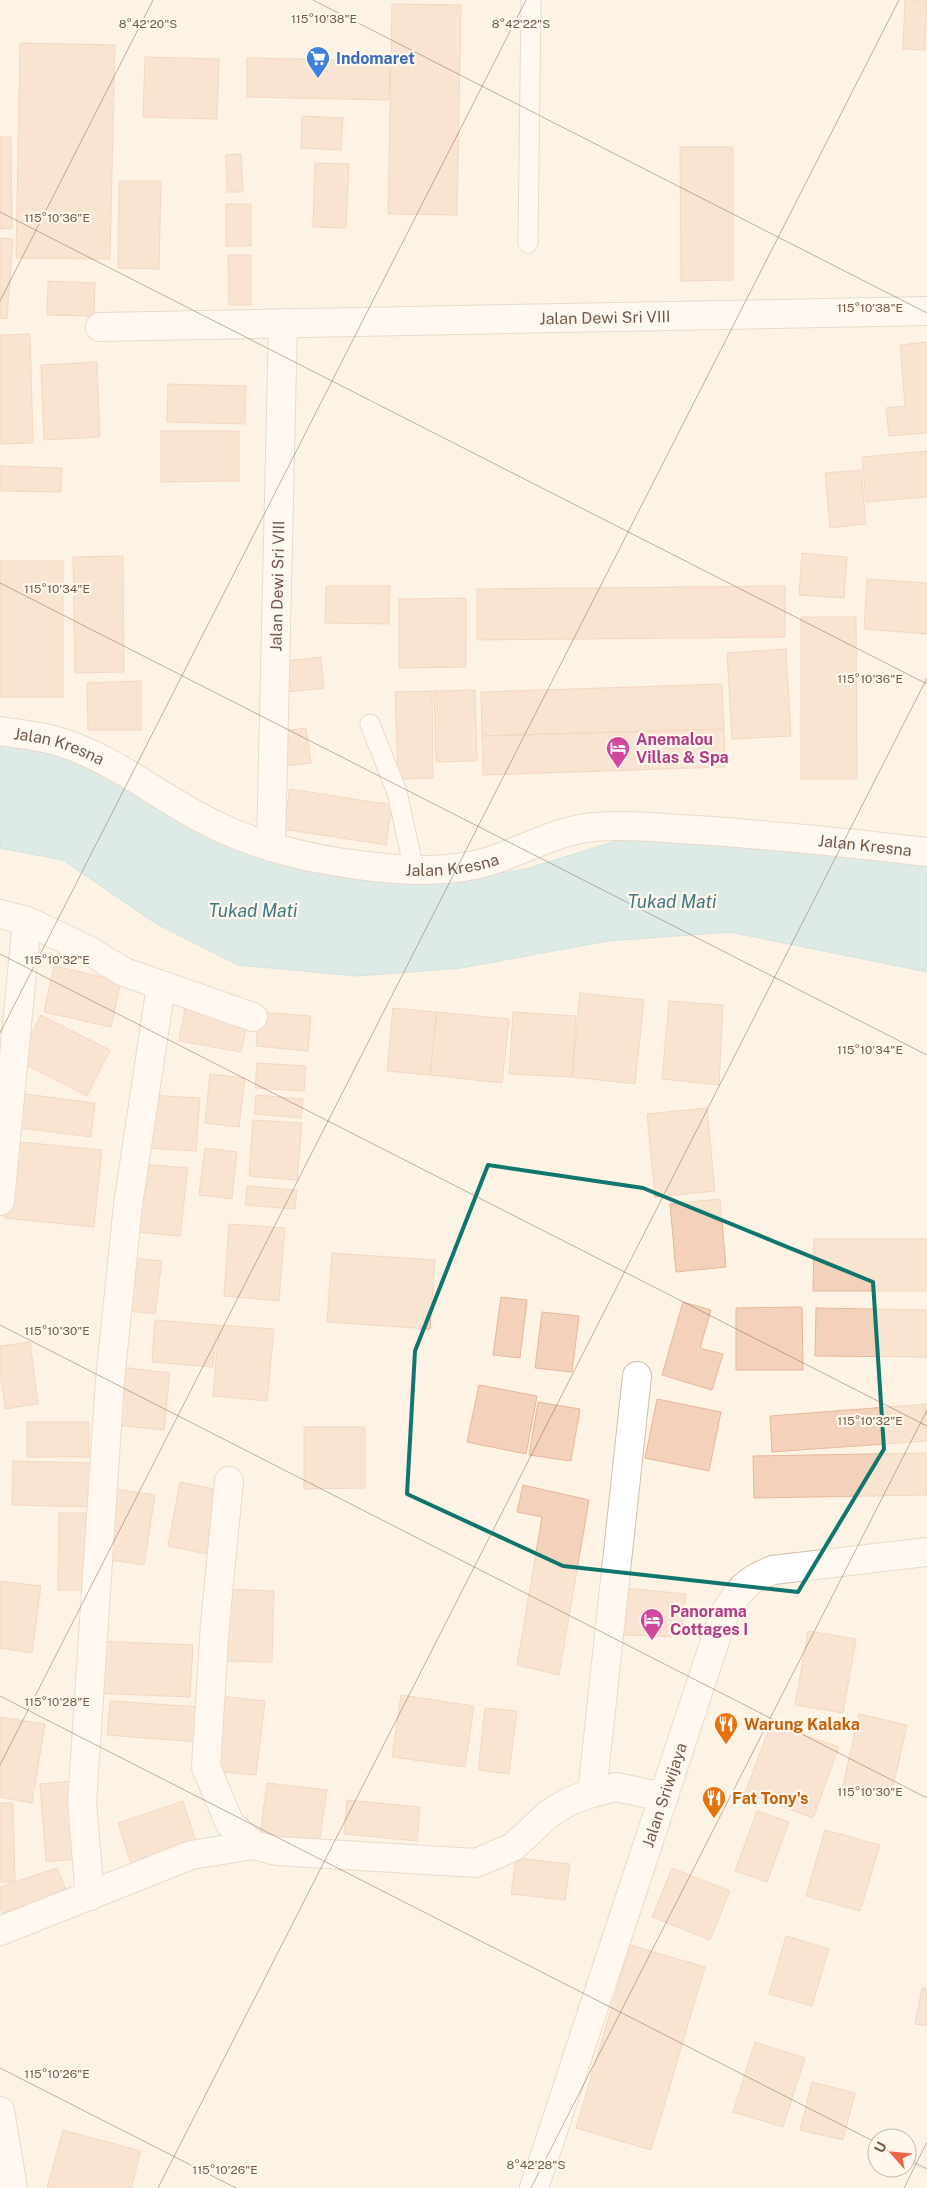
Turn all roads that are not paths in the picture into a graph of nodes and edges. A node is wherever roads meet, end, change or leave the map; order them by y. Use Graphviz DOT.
graph roads {
  1 [pos="531,0"];
  2 [pos="528,243"];
  3 [pos="927,311"];
  4 [pos="283,323"];
  5 [pos="100,327"];
  6 [pos="370,724"];
  7 [pos="0,731"];
  8 [pos="271,847"];
  9 [pos="927,852"];
  10 [pos="414,870"];
  11 [pos="0,914"];
  12 [pos="27,921"];
  13 [pos="161,986"];
  14 [pos="252,1017"];
  15 [pos="0,1201"];
  16 [pos="637,1376"];
  17 [pos="229,1481"];
  18 [pos="927,1552"];
  19 [pos="592,1792"];
  20 [pos="664,1797"];
  21 [pos="254,1845"];
  22 [pos="90,1896"];
  23 [pos="0,1931"];
  24 [pos="0,2111"];
  25 [pos="13,2188"];
  26 [pos="534,2188"];
  1 -- 2 [label="lane"];
  3 -- 4 [label="street, Jalan Dewi Sri VIII"];
  4 -- 5 [label="street, Jalan Dewi Sri VIII"];
  4 -- 8 [label="street, Jalan Dewi Sri VIII"];
  6 -- 10 [label="lane"];
  7 -- 8 [label="street, Jalan Kresna"];
  8 -- 10 [label="street, Jalan Kresna"];
  9 -- 10 [label="street, Jalan Kresna"];
  11 -- 12 [label="street"];
  12 -- 13 [label="street"];
  12 -- 15 [label="street"];
  13 -- 14 [label="street"];
  13 -- 22 [label="street"];
  16 -- 19 [label="street"];
  17 -- 21 [label="street"];
  18 -- 20 [label="street, Jalan Sriwijaya"];
  19 -- 20 [label="street"];
  19 -- 21 [label="street"];
  20 -- 26 [label="street, Jalan Sriwijaya"];
  21 -- 22 [label="street"];
  22 -- 23 [label="street"];
  24 -- 25 [label="street"];
}
